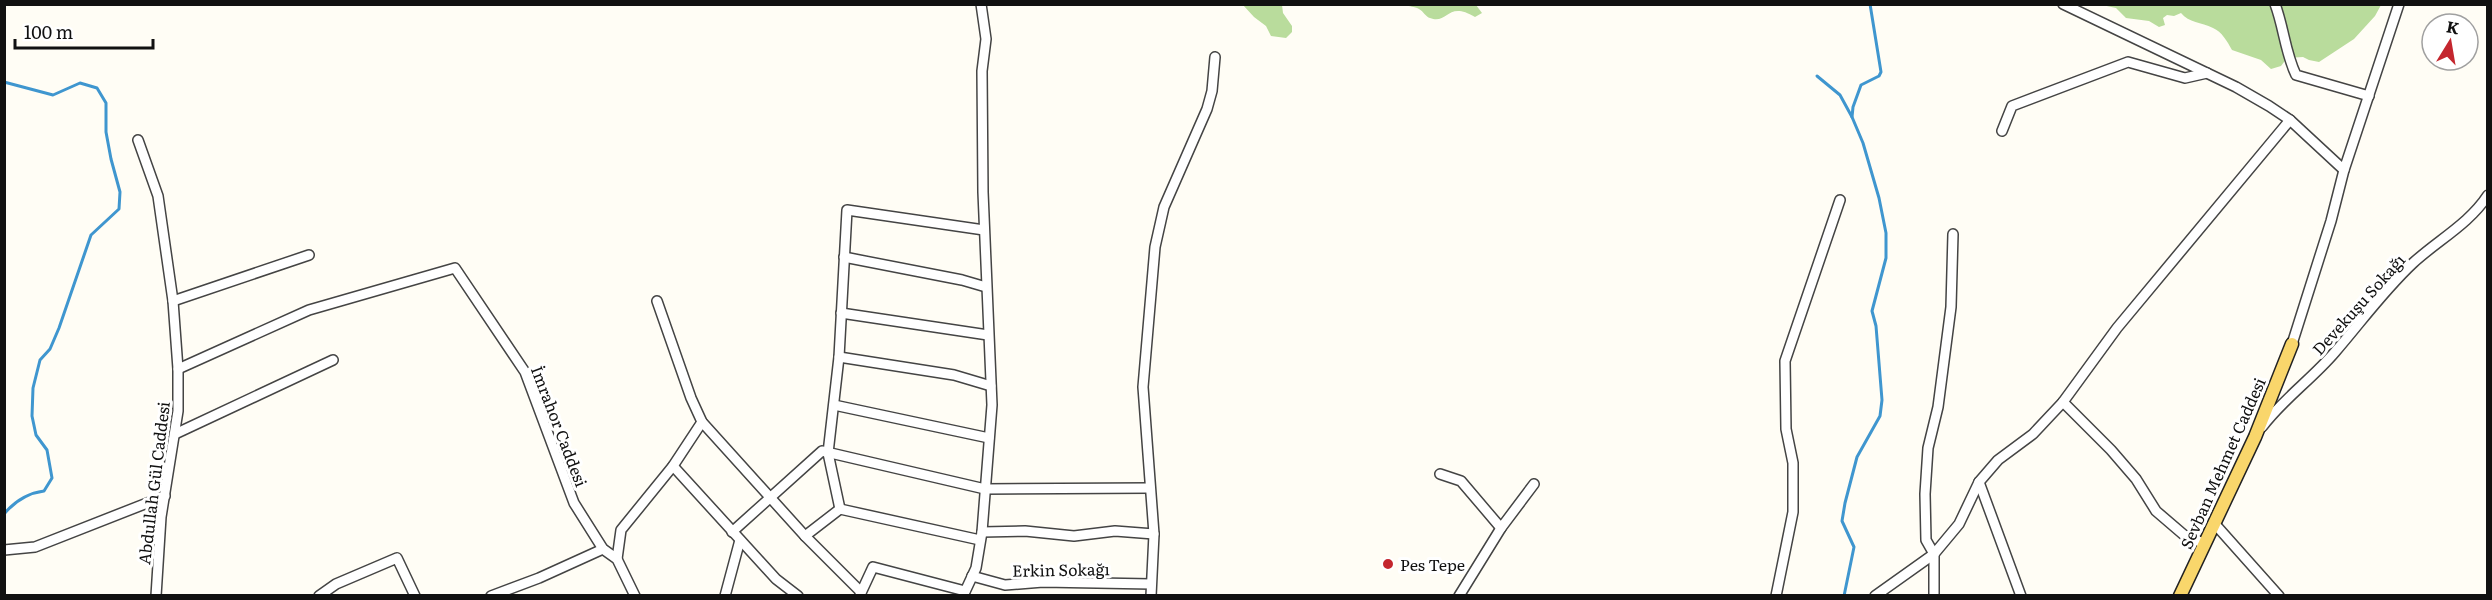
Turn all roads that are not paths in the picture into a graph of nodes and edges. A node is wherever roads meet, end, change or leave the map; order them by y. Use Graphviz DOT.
graph roads {
  1 [pos="981,4"];
  2 [pos="2063,4"];
  3 [pos="2275,4"];
  4 [pos="2399,4"];
  5 [pos="1215,57"];
  6 [pos="2207,73"];
  7 [pos="2369,96"];
  8 [pos="2290,120"];
  9 [pos="2002,131"];
  10 [pos="138,140"];
  11 [pos="2344,170"];
  12 [pos="2487,195"];
  13 [pos="1840,200"];
  14 [pos="984,230"];
  15 [pos="1953,234"];
  16 [pos="309,255"];
  17 [pos="844,257"];
  18 [pos="986,287"];
  19 [pos="173,301"];
  20 [pos="657,301"];
  21 [pos="841,313"];
  22 [pos="988,335"];
  23 [pos="2292,344"];
  24 [pos="839,357"];
  25 [pos="333,360"];
  26 [pos="178,369"];
  27 [pos="991,386"];
  28 [pos="2063,402"];
  29 [pos="834,405"];
  30 [pos="702,422"];
  31 [pos="175,434"];
  32 [pos="2255,437"];
  33 [pos="989,438"];
  34 [pos="828,453"];
  35 [pos="673,466"];
  36 [pos="1440,474"];
  37 [pos="1978,482"];
  38 [pos="1534,484"];
  39 [pos="1150,488"];
  40 [pos="985,489"];
  41 [pos="165,496"];
  42 [pos="771,496"];
  43 [pos="840,508"];
  44 [pos="2214,523"];
  45 [pos="1501,528"];
  46 [pos="732,532"];
  47 [pos="1154,534"];
  48 [pos="805,536"];
  49 [pos="981,536"];
  50 [pos="740,540"];
  51 [pos="2205,544"];
  52 [pos="4,549"];
  53 [pos="603,549"];
  54 [pos="1934,554"];
  55 [pos="617,559"];
  56 [pos="972,576"];
  57 [pos="1151,584"];
  58 [pos="964,593"];
  59 [pos="861,594"];
  60 [pos="156,596"];
  61 [pos="319,596"];
  62 [pos="415,596"];
  63 [pos="491,596"];
  64 [pos="635,596"];
  65 [pos="725,596"];
  66 [pos="798,596"];
  67 [pos="1151,596"];
  68 [pos="1459,596"];
  69 [pos="1776,596"];
  70 [pos="1875,596"];
  71 [pos="1934,596"];
  72 [pos="2021,596"];
  73 [pos="2180,596"];
  74 [pos="2279,596"];
  1 -- 14 [label="street"];
  2 -- 6 [label="street"];
  3 -- 7 [label="street"];
  4 -- 7 [label="street"];
  5 -- 39 [label="street"];
  6 -- 8 [label="street"];
  6 -- 9 [label="street"];
  7 -- 11 [label="street"];
  8 -- 11 [label="street"];
  8 -- 28 [label="street"];
  10 -- 19 [label="street, Abdullah Gül Caddesi"];
  11 -- 23 [label="street"];
  12 -- 32 [label="street, Devekuşu Sokağı"];
  13 -- 69 [label="street"];
  14 -- 17 [label="street"];
  14 -- 18 [label="street"];
  15 -- 54 [label="street"];
  16 -- 19 [label="street"];
  17 -- 18 [label="street"];
  17 -- 21 [label="street"];
  18 -- 22 [label="street"];
  19 -- 26 [label="street, Abdullah Gül Caddesi"];
  20 -- 30 [label="street"];
  21 -- 22 [label="street"];
  21 -- 24 [label="street"];
  22 -- 27 [label="street"];
  23 -- 32 [label="main road, Sevban Mehmet Caddesi"];
  24 -- 27 [label="street"];
  24 -- 29 [label="street"];
  25 -- 31 [label="street"];
  26 -- 31 [label="street, Abdullah Gül Caddesi"];
  26 -- 53 [label="street, İmrahor Caddesi"];
  27 -- 33 [label="street"];
  28 -- 37 [label="street"];
  28 -- 51 [label="street"];
  29 -- 33 [label="street"];
  29 -- 34 [label="street"];
  30 -- 35 [label="street"];
  30 -- 42 [label="street"];
  31 -- 41 [label="street, Abdullah Gül Caddesi"];
  32 -- 44 [label="main road, Sevban Mehmet Caddesi"];
  33 -- 40 [label="street"];
  34 -- 40 [label="street"];
  34 -- 42 [label="street"];
  34 -- 43 [label="street"];
  35 -- 46 [label="street"];
  35 -- 55 [label="street"];
  36 -- 45 [label="street"];
  37 -- 54 [label="street"];
  37 -- 72 [label="street"];
  38 -- 45 [label="street"];
  39 -- 40 [label="street"];
  39 -- 47 [label="street"];
  40 -- 49 [label="street"];
  41 -- 52 [label="street"];
  41 -- 60 [label="street, Abdullah Gül Caddesi"];
  42 -- 46 [label="street"];
  42 -- 48 [label="street"];
  43 -- 48 [label="street"];
  43 -- 49 [label="street"];
  44 -- 51 [label="main road, Sevban Mehmet Caddesi"];
  44 -- 74 [label="street"];
  45 -- 68 [label="street"];
  46 -- 50 [label="street"];
  47 -- 49 [label="street"];
  47 -- 57 [label="street"];
  48 -- 59 [label="street"];
  49 -- 56 [label="street"];
  50 -- 65 [label="street"];
  50 -- 66 [label="street"];
  51 -- 73 [label="main road, Sevban Mehmet Caddesi"];
  53 -- 55 [label="street, İmrahor Caddesi"];
  53 -- 63 [label="street"];
  54 -- 70 [label="street"];
  54 -- 71 [label="street"];
  55 -- 64 [label="street, İmrahor Caddesi"];
  56 -- 57 [label="street, Erkin Sokağı"];
  56 -- 58 [label="street"];
  57 -- 67 [label="street"];
  58 -- 59 [label="street"];
  61 -- 62 [label="street"];
}
